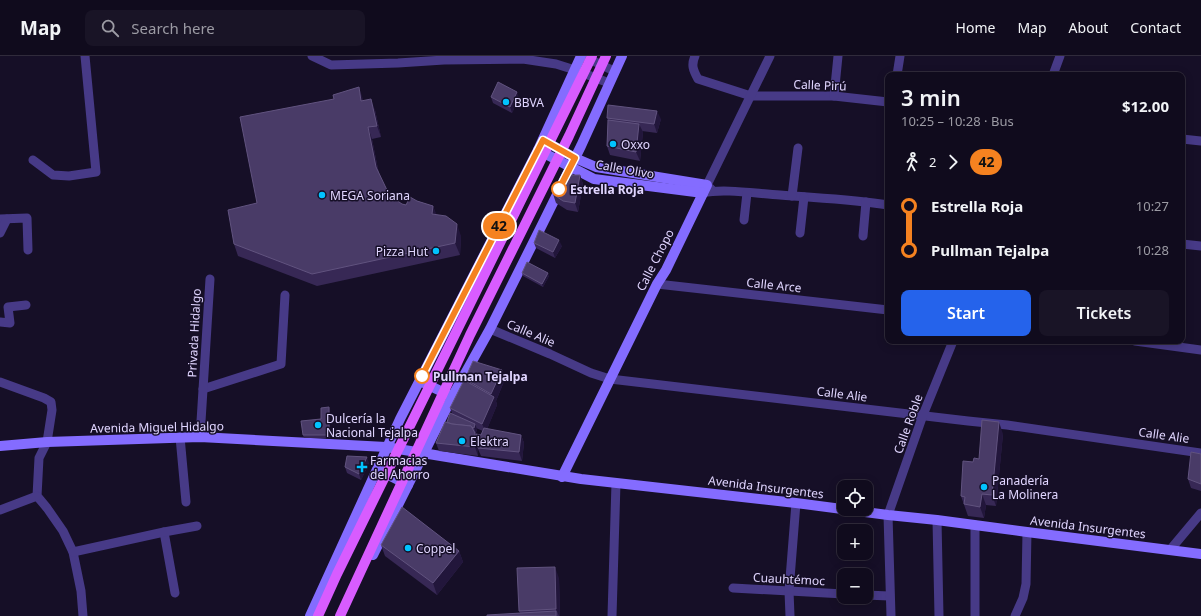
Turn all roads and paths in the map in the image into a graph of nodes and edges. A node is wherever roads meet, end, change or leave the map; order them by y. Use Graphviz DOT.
graph roads {
  1 [pos="85,56"];
  2 [pos="312,56"];
  3 [pos="318,56"];
  4 [pos="582,56"];
  5 [pos="592,56"];
  6 [pos="606,56"];
  7 [pos="622,56"];
  8 [pos="696,56"];
  9 [pos="770,56"];
  10 [pos="838,56"];
  11 [pos="900,56"];
  12 [pos="1060,56"];
  13 [pos="575,70"];
  14 [pos="614,71"];
  15 [pos="897,72"];
  16 [pos="1054,72"];
  17 [pos="609,83"];
  18 [pos="751,96"];
  19 [pos="834,96"];
  20 [pos="885,102"];
  21 [pos="1185,139"];
  22 [pos="543,140"];
  23 [pos="1201,141"];
  24 [pos="798,148"];
  25 [pos="538,150"];
  26 [pos="575,158"];
  27 [pos="33,160"];
  28 [pos="570,167"];
  29 [pos="708,190"];
  30 [pos="746,193"];
  31 [pos="792,196"];
  32 [pos="804,197"];
  33 [pos="866,202"];
  34 [pos="885,205"];
  35 [pos="3,219"];
  36 [pos="744,220"];
  37 [pos="800,232"];
  38 [pos="0,233"];
  39 [pos="863,236"];
  40 [pos="1185,244"];
  41 [pos="1201,246"];
  42 [pos="28,250"];
  43 [pos="210,279"];
  44 [pos="657,284"];
  45 [pos="285,295"];
  46 [pos="26,305"];
  47 [pos="885,310"];
  48 [pos="0,322"];
  49 [pos="490,328"];
  50 [pos="952,344"];
  51 [pos="1157,344"];
  52 [pos="1201,350"];
  53 [pos="610,379"];
  54 [pos="419,380"];
  55 [pos="0,382"];
  56 [pos="203,388"];
  57 [pos="452,397"];
  58 [pos="923,415"];
  59 [pos="200,436"];
  60 [pos="180,437"];
  61 [pos="46,442"];
  62 [pos="0,446"];
  63 [pos="386,447"];
  64 [pos="1201,452"];
  65 [pos="425,453"];
  66 [pos="377,469"];
  67 [pos="390,476"];
  68 [pos="562,477"];
  69 [pos="616,483"];
  70 [pos="408,485"];
  71 [pos="37,496"];
  72 [pos="186,502"];
  73 [pos="796,503"];
  74 [pos="0,510"];
  75 [pos="1201,513"];
  76 [pos="888,515"];
  77 [pos="937,520"];
  78 [pos="975,525"];
  79 [pos="197,526"];
  80 [pos="164,532"];
  81 [pos="1026,532"];
  82 [pos="1170,550"];
  83 [pos="73,552"];
  84 [pos="1201,554"];
  85 [pos="733,588"];
  86 [pos="789,591"];
  87 [pos="175,593"];
  88 [pos="837,594"];
  89 [pos="873,595"];
  90 [pos="890,596"];
  91 [pos="83,616"];
  92 [pos="310,616"];
  93 [pos="318,616"];
  94 [pos="340,616"];
  95 [pos="343,616"];
  96 [pos="612,616"];
  97 [pos="790,616"];
  98 [pos="891,616"];
  99 [pos="938,616"];
  100 [pos="975,616"];
  101 [pos="1015,616"];
  1 -- 27 [label="street"];
  2 -- 3 [label="street"];
  2 -- 13 [label="street"];
  4 -- 13 [label="street"];
  4 -- 14 [label="street"];
  5 -- 93 [label="main road, bridge"];
  6 -- 94 [label="main road, bridge"];
  7 -- 14 [label="street"];
  8 -- 18 [label="street, Calle Pirú"];
  9 -- 18 [label="street, Calle Chopo"];
  10 -- 19 [label="street"];
  11 -- 15 [label="street"];
  12 -- 16 [label="street"];
  13 -- 17 [label="street"];
  13 -- 22 [label="street"];
  14 -- 17 [label="street"];
  17 -- 26 [label="street"];
  18 -- 19 [label="street, Calle Pirú"];
  18 -- 29 [label="street, Calle Chopo"];
  19 -- 20 [label="street, Calle Pirú"];
  21 -- 23 [label="street"];
  22 -- 25 [label="street"];
  22 -- 26 [label="street, Calle Olivo"];
  24 -- 31 [label="street"];
  25 -- 28 [label="street, Calle Olivo"];
  25 -- 54 [label="street"];
  26 -- 28 [label="street"];
  26 -- 29 [label="street, Calle Olivo"];
  28 -- 29 [label="street, Calle Olivo"];
  28 -- 49 [label="street"];
  29 -- 30 [label="street, Calle Olivo"];
  29 -- 44 [label="street, Calle Chopo"];
  30 -- 31 [label="street, Calle Olivo"];
  30 -- 36 [label="street"];
  31 -- 32 [label="street, Calle Olivo"];
  32 -- 33 [label="street, Calle Olivo"];
  32 -- 37 [label="street"];
  33 -- 34 [label="street, Calle Olivo"];
  33 -- 39 [label="street"];
  35 -- 38 [label="street"];
  35 -- 42 [label="street"];
  40 -- 41 [label="street"];
  43 -- 56 [label="street, Privada Hidalgo"];
  44 -- 47 [label="street, Calle Arce"];
  44 -- 53 [label="street, Calle Chopo"];
  45 -- 56 [label="street, Privada Hidalgo"];
  46 -- 48 [label="street"];
  49 -- 53 [label="street, Calle Alie"];
  49 -- 57 [label="street"];
  50 -- 58 [label="street, Calle Roble"];
  51 -- 52 [label="street"];
  53 -- 58 [label="street, Calle Alie"];
  53 -- 68 [label="street, Calle Chopo"];
  54 -- 57 [label="street"];
  54 -- 63 [label="street"];
  55 -- 61 [label="street"];
  56 -- 59 [label="street, Privada Hidalgo"];
  57 -- 65 [label="street"];
  58 -- 64 [label="street, Calle Alie"];
  58 -- 76 [label="street, Calle Roble"];
  59 -- 60 [label="street, Avenida Miguel Hidalgo"];
  59 -- 63 [label="street, Avenida Miguel Hidalgo"];
  60 -- 61 [label="street, Avenida Miguel Hidalgo"];
  60 -- 72 [label="street"];
  61 -- 62 [label="street, Avenida Miguel Hidalgo"];
  61 -- 71 [label="street"];
  63 -- 65 [label="street, Avenida Miguel Hidalgo"];
  63 -- 66 [label="street"];
  63 -- 67 [label="street"];
  65 -- 68 [label="street, Avenida Insurgentes"];
  65 -- 70 [label="street"];
  66 -- 67 [label="street"];
  66 -- 92 [label="street"];
  67 -- 70 [label="street"];
  68 -- 69 [label="street, Avenida Insurgentes"];
  69 -- 73 [label="street, Avenida Insurgentes"];
  69 -- 96 [label="street"];
  70 -- 95 [label="street"];
  71 -- 74 [label="street"];
  71 -- 83 [label="street"];
  73 -- 76 [label="street, Avenida Insurgentes"];
  73 -- 86 [label="street"];
  75 -- 82 [label="street"];
  76 -- 77 [label="street, Avenida Insurgentes"];
  76 -- 90 [label="street"];
  77 -- 78 [label="street, Avenida Insurgentes"];
  77 -- 99 [label="street"];
  78 -- 81 [label="street, Avenida Insurgentes"];
  78 -- 100 [label="street"];
  79 -- 80 [label="street"];
  80 -- 83 [label="street"];
  80 -- 87 [label="street"];
  81 -- 82 [label="street, Avenida Insurgentes"];
  81 -- 101 [label="street"];
  82 -- 84 [label="street, Avenida Insurgentes"];
  83 -- 91 [label="street"];
  85 -- 86 [label="street, Cuauhtémoc"];
  86 -- 88 [label="street, Cuauhtémoc"];
  86 -- 97 [label="street"];
  89 -- 90 [label="street"];
  90 -- 98 [label="street"];
}
